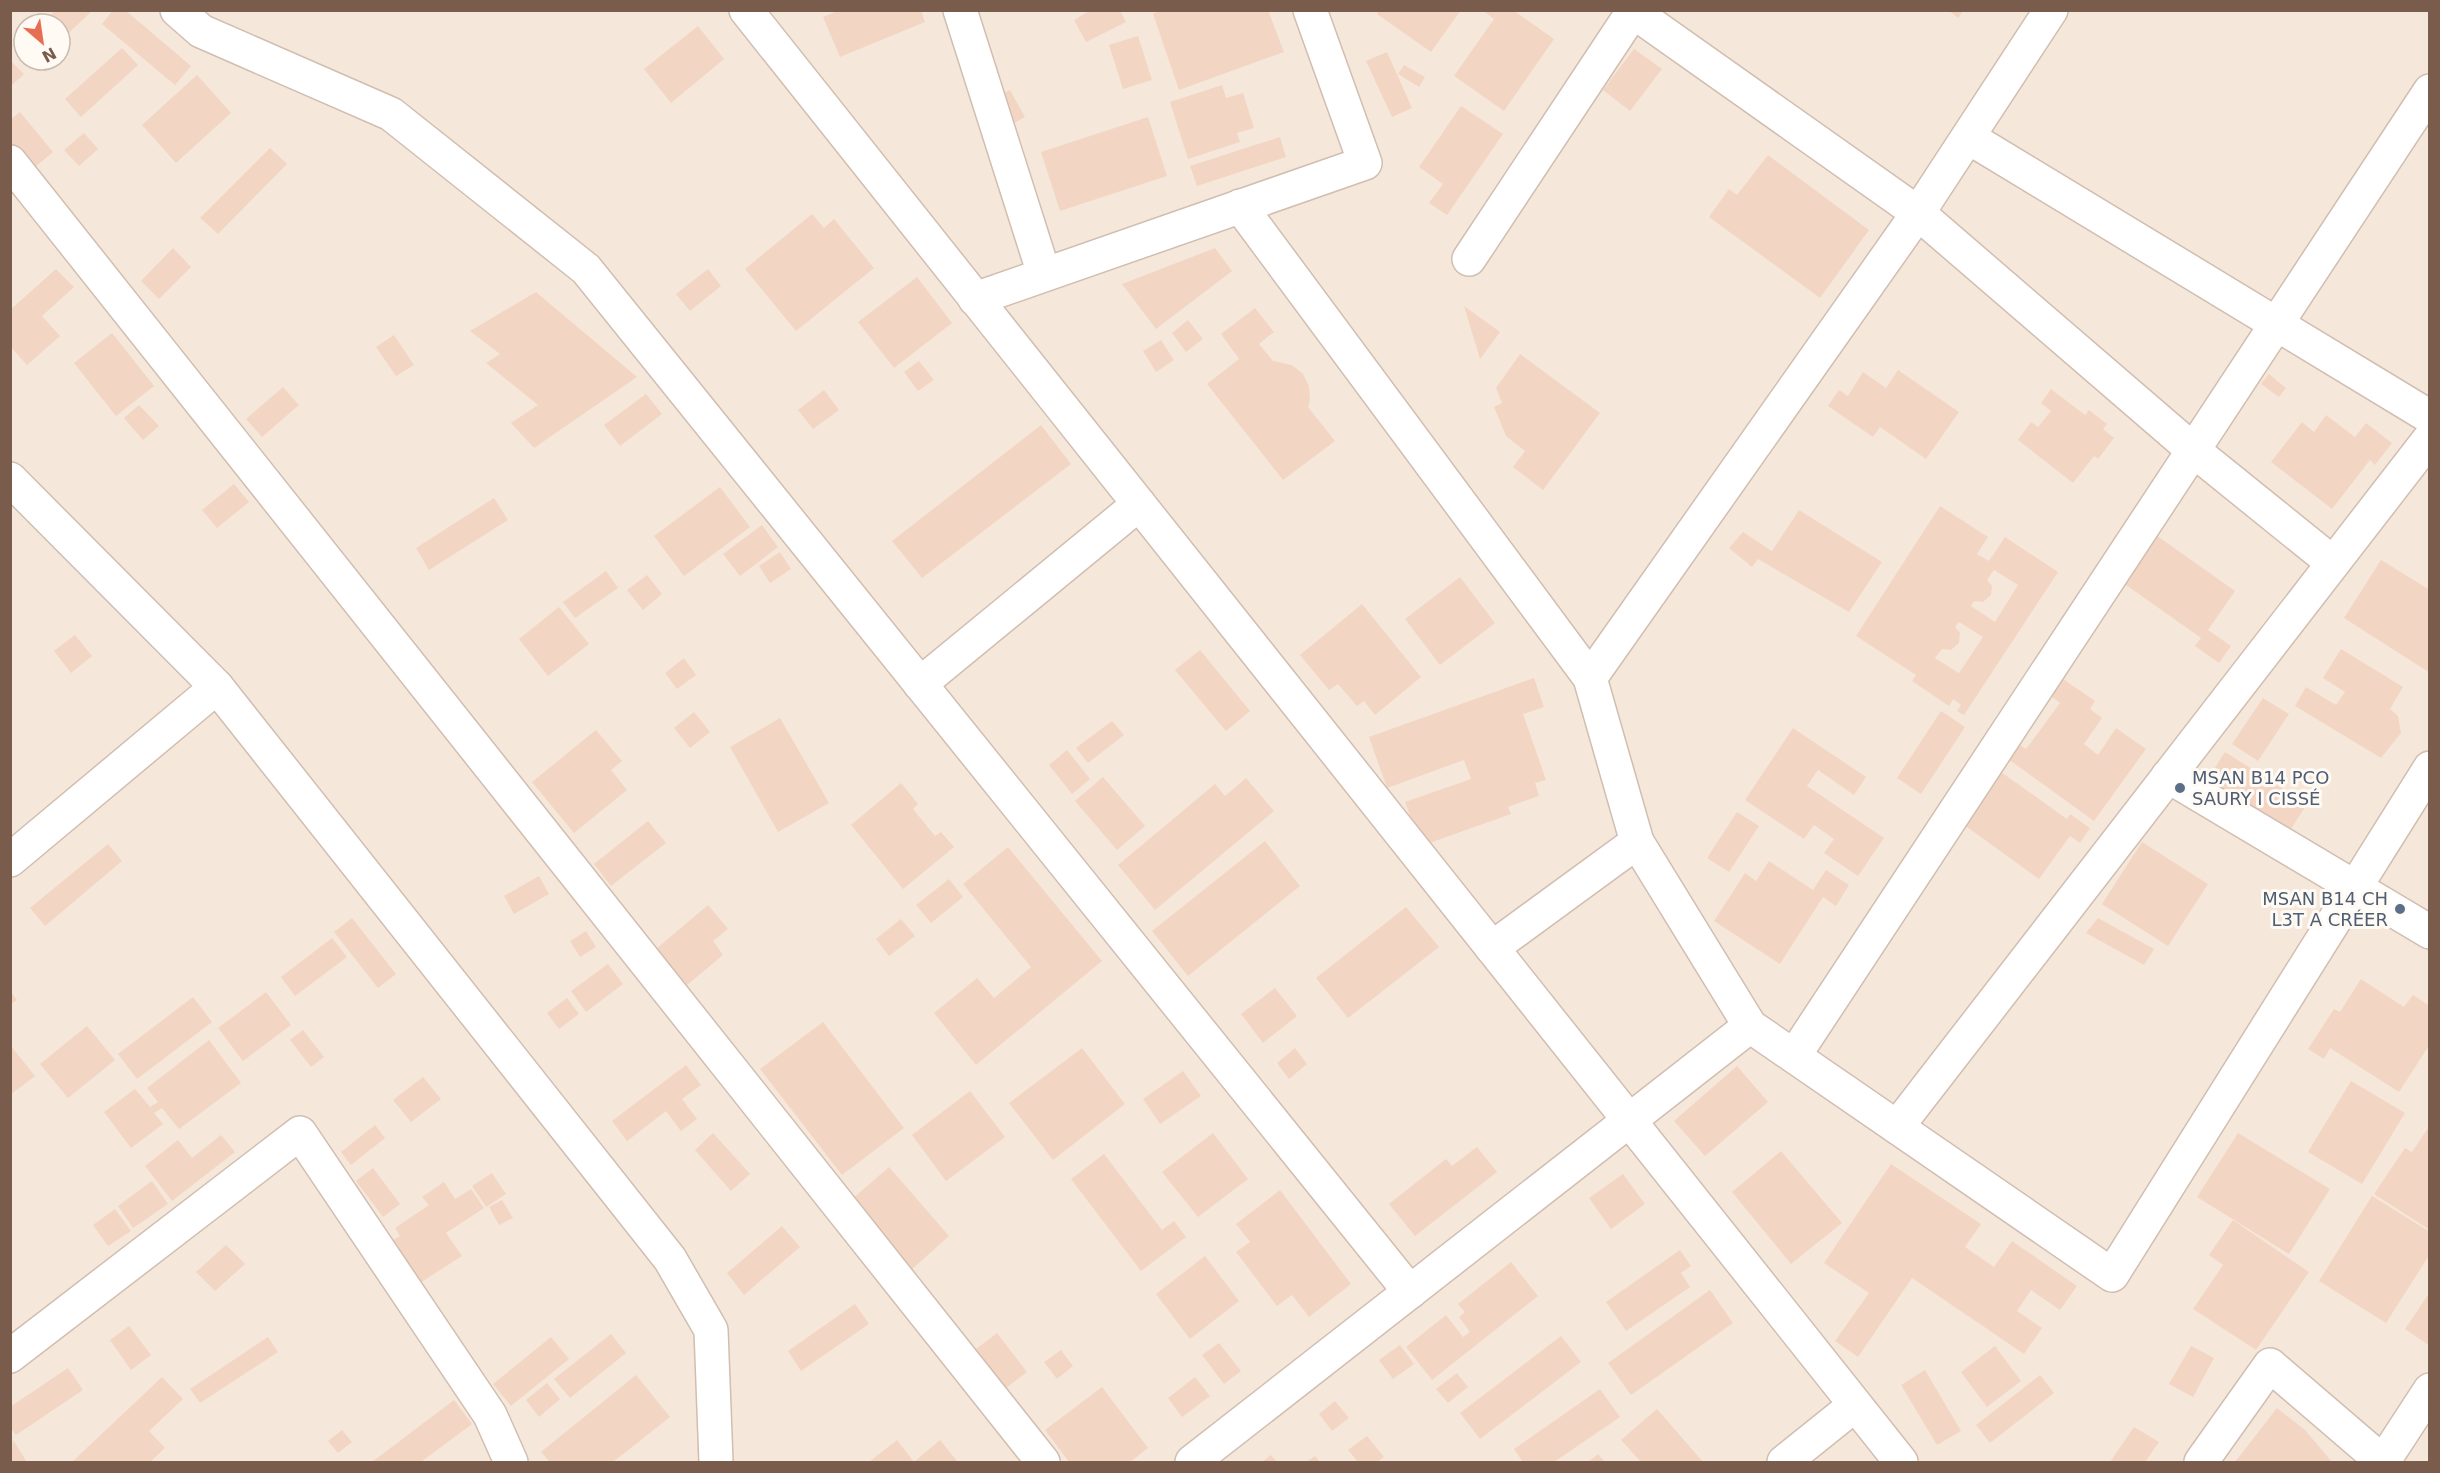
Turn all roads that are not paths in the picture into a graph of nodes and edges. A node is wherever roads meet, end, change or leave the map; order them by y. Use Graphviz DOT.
graph roads {
  1 [pos="177,10"];
  2 [pos="746,10"];
  3 [pos="960,10"];
  4 [pos="1310,10"];
  5 [pos="2051,10"];
  6 [pos="1633,11"];
  7 [pos="2430,91"];
  8 [pos="1968,137"];
  9 [pos="10,162"];
  10 [pos="1240,206"];
  11 [pos="1918,213"];
  12 [pos="1469,259"];
  13 [pos="1044,274"];
  14 [pos="975,299"];
  15 [pos="2276,324"];
  16 [pos="2430,417"];
  17 [pos="2430,438"];
  18 [pos="2193,450"];
  19 [pos="10,479"];
  20 [pos="1139,504"];
  21 [pos="2333,563"];
  22 [pos="1590,678"];
  23 [pos="920,684"];
  24 [pos="218,687"];
  25 [pos="2430,768"];
  26 [pos="2168,776"];
  27 [pos="1637,842"];
  28 [pos="10,860"];
  29 [pos="2355,887"];
  30 [pos="2430,932"];
  31 [pos="1492,948"];
  32 [pos="1750,1026"];
  33 [pos="1794,1056"];
  34 [pos="1629,1120"];
  35 [pos="1897,1127"];
  36 [pos="1410,1293"];
  37 [pos="10,1356"];
  38 [pos="2430,1390"];
  39 [pos="1855,1405"];
  40 [pos="511,1462"];
  41 [pos="716,1462"];
  42 [pos="1043,1462"];
  43 [pos="1192,1462"];
  44 [pos="1784,1462"];
  45 [pos="1901,1462"];
  46 [pos="2200,1462"];
  47 [pos="2383,1462"];
  1 -- 23 [label="street"];
  2 -- 14 [label="street"];
  3 -- 13 [label="street"];
  4 -- 10 [label="street"];
  5 -- 8 [label="street"];
  6 -- 11 [label="street"];
  6 -- 12 [label="street"];
  7 -- 15 [label="street"];
  8 -- 11 [label="street"];
  8 -- 15 [label="street"];
  9 -- 42 [label="street"];
  10 -- 13 [label="street"];
  10 -- 22 [label="street"];
  11 -- 18 [label="street"];
  11 -- 22 [label="street"];
  13 -- 14 [label="street"];
  14 -- 20 [label="street"];
  15 -- 16 [label="street"];
  15 -- 18 [label="street"];
  17 -- 21 [label="street"];
  18 -- 21 [label="street"];
  18 -- 33 [label="street"];
  19 -- 24 [label="street"];
  20 -- 23 [label="street"];
  20 -- 31 [label="street"];
  21 -- 26 [label="street"];
  22 -- 27 [label="street"];
  23 -- 36 [label="street"];
  24 -- 28 [label="street"];
  24 -- 41 [label="street"];
  25 -- 29 [label="street"];
  26 -- 29 [label="street"];
  26 -- 35 [label="street"];
  27 -- 31 [label="street"];
  27 -- 32 [label="street"];
  29 -- 30 [label="street"];
  29 -- 35 [label="street"];
  31 -- 34 [label="street"];
  32 -- 33 [label="street"];
  32 -- 34 [label="street"];
  33 -- 35 [label="street"];
  34 -- 36 [label="street"];
  34 -- 39 [label="street"];
  36 -- 43 [label="street"];
  37 -- 40 [label="street"];
  38 -- 47 [label="street"];
  39 -- 44 [label="street"];
  39 -- 45 [label="street"];
  46 -- 47 [label="street"];
}
